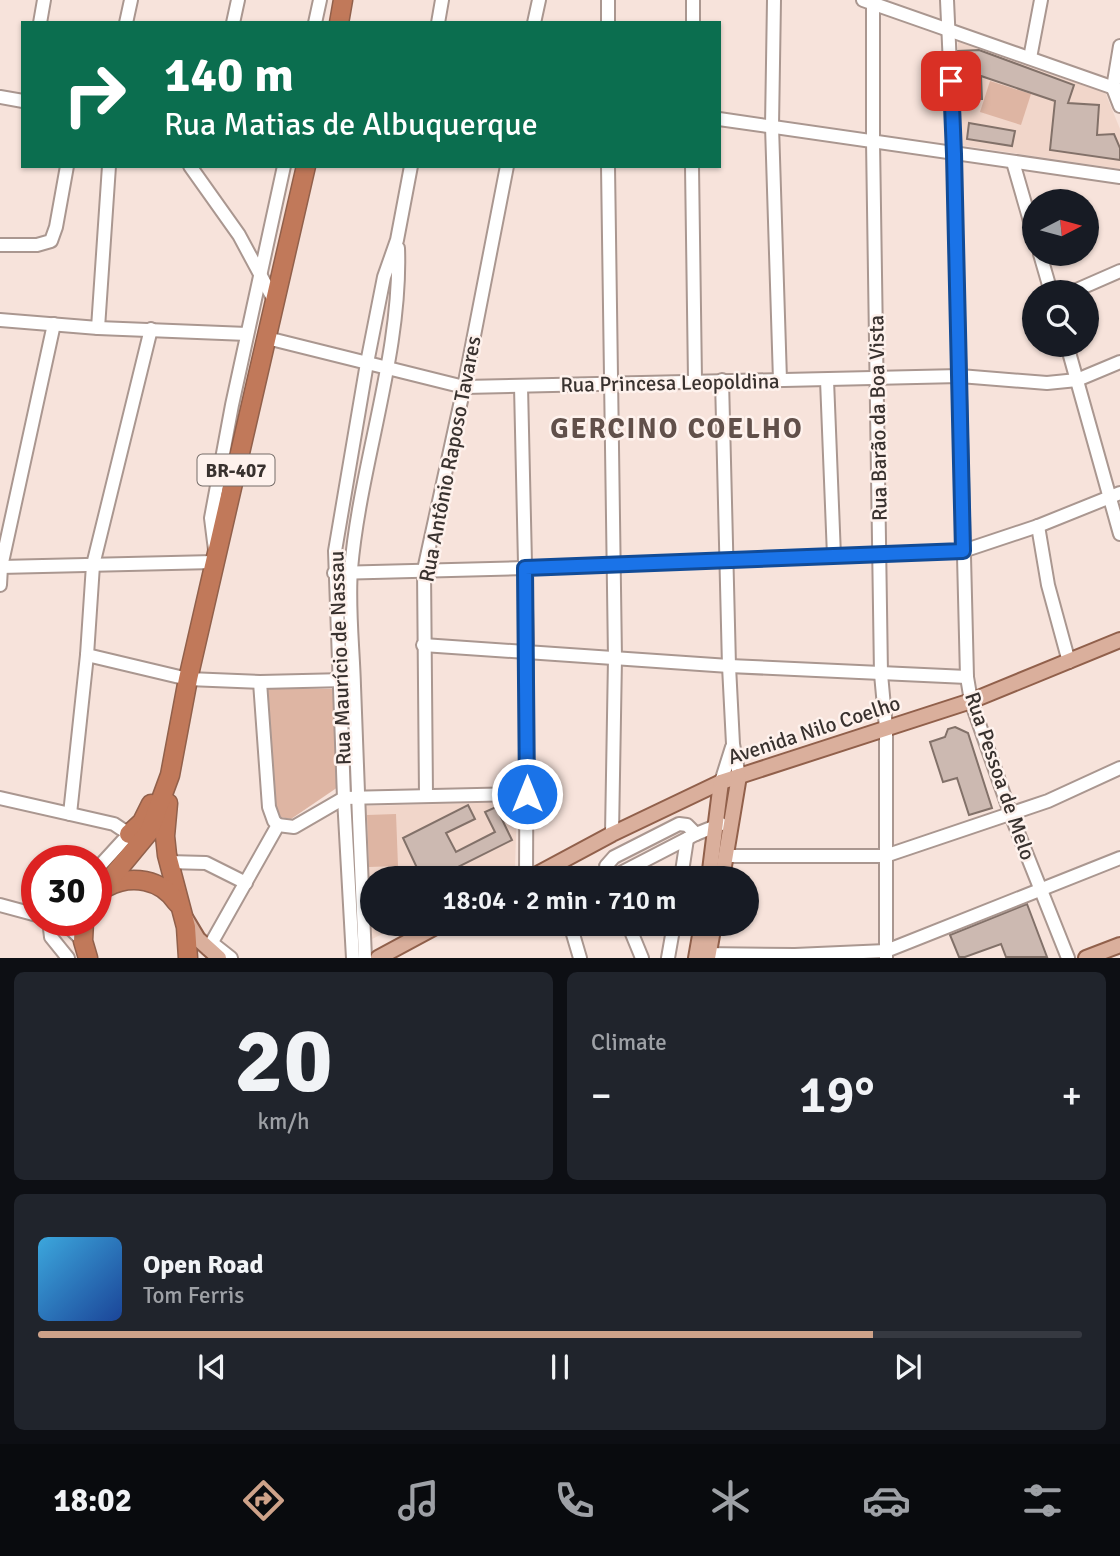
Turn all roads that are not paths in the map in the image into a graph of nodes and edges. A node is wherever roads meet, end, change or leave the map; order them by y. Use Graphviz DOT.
graph roads {
  1 [pos="44,0"];
  2 [pos="131,0"];
  3 [pos="238,0"];
  4 [pos="320,0"];
  5 [pos="343,0"];
  6 [pos="442,0"];
  7 [pos="538,0"];
  8 [pos="608,0"];
  9 [pos="693,0"];
  10 [pos="774,0"];
  11 [pos="947,0"];
  12 [pos="1041,0"];
  13 [pos="868,2"];
  14 [pos="40,21"];
  15 [pos="126,21"];
  16 [pos="233,21"];
  17 [pos="315,21"];
  18 [pos="339,21"];
  19 [pos="438,21"];
  20 [pos="534,21"];
  21 [pos="608,21"];
  22 [pos="693,21"];
  23 [pos="948,28"];
  24 [pos="1120,46"];
  25 [pos="1030,58"];
  26 [pos="1116,89"];
  27 [pos="0,97"];
  28 [pos="21,101"];
  29 [pos="1120,106"];
  30 [pos="721,120"];
  31 [pos="772,126"];
  32 [pos="873,141"];
  33 [pos="954,154"];
  34 [pos="1013,163"];
  35 [pos="66,168"];
  36 [pos="109,168"];
  37 [pos="192,168"];
  38 [pos="207,168"];
  39 [pos="284,168"];
  40 [pos="306,168"];
  41 [pos="411,168"];
  42 [pos="507,168"];
  43 [pos="608,168"];
  44 [pos="692,168"];
  45 [pos="1120,177"];
  46 [pos="204,184"];
  47 [pos="1022,194"];
  48 [pos="397,240"];
  49 [pos="0,245"];
  50 [pos="1120,271"];
  51 [pos="261,272"];
  52 [pos="1099,280"];
  53 [pos="275,302"];
  54 [pos="0,320"];
  55 [pos="54,324"];
  56 [pos="98,328"];
  57 [pos="151,329"];
  58 [pos="247,334"];
  59 [pos="267,338"];
  60 [pos="1070,357"];
  61 [pos="1120,362"];
  62 [pos="367,363"];
  63 [pos="386,368"];
  64 [pos="960,376"];
  65 [pos="878,377"];
  66 [pos="695,380"];
  67 [pos="722,380"];
  68 [pos="780,380"];
  69 [pos="827,380"];
  70 [pos="1077,380"];
  71 [pos="610,382"];
  72 [pos="522,386"];
  73 [pos="464,387"];
  74 [pos="232,405"];
  75 [pos="248,417"];
  76 [pos="1114,496"];
  77 [pos="1038,526"];
  78 [pos="1120,534"];
  79 [pos="963,551"];
  80 [pos="834,556"];
  81 [pos="881,556"];
  82 [pos="215,559"];
  83 [pos="727,560"];
  84 [pos="93,565"];
  85 [pos="614,565"];
  86 [pos="1,567"];
  87 [pos="525,568"];
  88 [pos="424,570"];
  89 [pos="334,573"];
  90 [pos="351,573"];
  91 [pos="0,585"];
  92 [pos="1120,640"];
  93 [pos="423,645"];
  94 [pos="527,653"];
  95 [pos="87,655"];
  96 [pos="615,658"];
  97 [pos="1069,662"];
  98 [pos="729,666"];
  99 [pos="881,674"];
  100 [pos="967,677"];
  101 [pos="188,679"];
  102 [pos="339,680"];
  103 [pos="354,680"];
  104 [pos="260,682"];
  105 [pos="971,701"];
  106 [pos="886,728"];
  107 [pos="733,744"];
  108 [pos="173,752"];
  109 [pos="1120,768"];
  110 [pos="170,775"];
  111 [pos="739,776"];
  112 [pos="722,782"];
  113 [pos="527,794"];
  114 [pos="426,796"];
  115 [pos="358,797"];
  116 [pos="0,798"];
  117 [pos="344,798"];
  118 [pos="70,814"];
  119 [pos="1012,815"];
  120 [pos="732,821"];
  121 [pos="278,825"];
  122 [pos="717,825"];
  123 [pos="129,834"];
  124 [pos="612,834"];
  125 [pos="692,836"];
  126 [pos="112,853"];
  127 [pos="726,856"];
  128 [pos="885,856"];
  129 [pos="1120,858"];
  130 [pos="169,862"];
  131 [pos="528,866"];
  132 [pos="562,866"];
  133 [pos="633,866"];
  134 [pos="684,866"];
  135 [pos="711,866"];
  136 [pos="724,866"];
  137 [pos="112,877"];
  138 [pos="246,883"];
  139 [pos="112,886"];
  140 [pos="1040,890"];
  141 [pos="0,905"];
  142 [pos="181,909"];
  143 [pos="21,911"];
  144 [pos="51,936"];
  145 [pos="76,936"];
  146 [pos="423,936"];
  147 [pos="574,936"];
  148 [pos="633,936"];
  149 [pos="672,936"];
  150 [pos="702,936"];
  151 [pos="710,936"];
  152 [pos="1120,945"];
  153 [pos="213,950"];
  154 [pos="87,952"];
  155 [pos="399,952"];
  156 [pos="886,954"];
  157 [pos="702,956"];
  158 [pos="68,957"];
  159 [pos="188,957"];
  160 [pos="231,957"];
  161 [pos="354,957"];
  162 [pos="365,957"];
  163 [pos="381,957"];
  164 [pos="580,957"];
  165 [pos="642,957"];
  166 [pos="668,957"];
  167 [pos="1068,957"];
  168 [pos="1086,957"];
  1 -- 14 [label="street"];
  2 -- 15 [label="street"];
  3 -- 16 [label="street"];
  4 -- 17 [label="street"];
  5 -- 18 [label="highway"];
  6 -- 19 [label="street"];
  7 -- 20 [label="street"];
  8 -- 21 [label="street"];
  9 -- 22 [label="street"];
  10 -- 31 [label="street"];
  11 -- 23 [label="street, Rua Pessoa de Melo"];
  12 -- 25 [label="street"];
  13 -- 23 [label="street"];
  13 -- 32 [label="street, Rua Barão da Boa Vista"];
  23 -- 25 [label="street"];
  23 -- 33 [label="street, Rua Pessoa de Melo"];
  24 -- 26 [label="street"];
  25 -- 26 [label="street"];
  26 -- 29 [label="street"];
  27 -- 28 [label="street"];
  30 -- 31 [label="street"];
  31 -- 32 [label="street"];
  31 -- 68 [label="street"];
  32 -- 33 [label="street"];
  32 -- 65 [label="street, Rua Barão da Boa Vista"];
  33 -- 34 [label="street"];
  33 -- 64 [label="street, Rua Pessoa de Melo"];
  34 -- 45 [label="street"];
  34 -- 47 [label="street"];
  35 -- 49 [label="street"];
  36 -- 56 [label="street"];
  37 -- 46 [label="street"];
  38 -- 46 [label="street"];
  39 -- 51 [label="street"];
  40 -- 53 [label="highway, BR-407"];
  41 -- 48 [label="street, Rua Maurício de Nassau"];
  42 -- 73 [label="street, Rua Antônio Raposo Tavares"];
  43 -- 71 [label="street"];
  44 -- 66 [label="street"];
  46 -- 51 [label="street"];
  48 -- 62 [label="street, Rua Maurício de Nassau"];
  48 -- 63 [label="street, Rua Maurício de Nassau"];
  50 -- 52 [label="street"];
  51 -- 53 [label="street"];
  51 -- 58 [label="street"];
  53 -- 59 [label="highway, BR-407"];
  54 -- 55 [label="street"];
  55 -- 56 [label="street"];
  55 -- 86 [label="street"];
  56 -- 57 [label="street"];
  57 -- 58 [label="street"];
  57 -- 84 [label="street"];
  58 -- 74 [label="street"];
  59 -- 62 [label="street, Rua Princesa Leopoldina"];
  59 -- 75 [label="highway, BR-407"];
  60 -- 70 [label="street"];
  61 -- 70 [label="street, Rua Princesa Leopoldina"];
  62 -- 63 [label="street, Rua Princesa Leopoldina"];
  62 -- 89 [label="street, Rua Maurício de Nassau"];
  63 -- 73 [label="street, Rua Princesa Leopoldina"];
  63 -- 90 [label="street, Rua Maurício de Nassau"];
  64 -- 65 [label="street, Rua Princesa Leopoldina"];
  64 -- 70 [label="street, Rua Princesa Leopoldina"];
  64 -- 79 [label="street, Rua Pessoa de Melo"];
  65 -- 69 [label="street, Rua Princesa Leopoldina"];
  65 -- 81 [label="street, Rua Barão da Boa Vista"];
  66 -- 67 [label="street, Rua Princesa Leopoldina"];
  66 -- 71 [label="street, Rua Princesa Leopoldina"];
  67 -- 68 [label="street, Rua Princesa Leopoldina"];
  67 -- 83 [label="street"];
  68 -- 69 [label="street, Rua Princesa Leopoldina"];
  69 -- 80 [label="street"];
  70 -- 76 [label="street"];
  71 -- 72 [label="street, Rua Princesa Leopoldina"];
  71 -- 85 [label="street"];
  72 -- 73 [label="street, Rua Princesa Leopoldina"];
  72 -- 87 [label="street"];
  73 -- 88 [label="street, Rua Antônio Raposo Tavares"];
  74 -- 75 [label="street"];
  74 -- 82 [label="street"];
  75 -- 82 [label="highway, BR-407"];
  76 -- 77 [label="street"];
  76 -- 78 [label="street"];
  77 -- 79 [label="street"];
  77 -- 97 [label="street"];
  79 -- 81 [label="street"];
  79 -- 100 [label="street, Rua Pessoa de Melo"];
  80 -- 81 [label="street"];
  80 -- 83 [label="street"];
  81 -- 99 [label="street, Rua Barão da Boa Vista"];
  82 -- 84 [label="street"];
  82 -- 101 [label="highway, BR-407"];
  83 -- 85 [label="street"];
  83 -- 98 [label="street"];
  84 -- 86 [label="street"];
  84 -- 95 [label="street"];
  85 -- 87 [label="street"];
  85 -- 96 [label="street"];
  86 -- 91 [label="street"];
  87 -- 88 [label="street"];
  87 -- 94 [label="street"];
  88 -- 90 [label="street"];
  88 -- 93 [label="street, Rua Antônio Raposo Tavares"];
  89 -- 90 [label="street"];
  89 -- 102 [label="street, Rua Maurício de Nassau"];
  90 -- 103 [label="street, Rua Maurício de Nassau"];
  92 -- 97 [label="main road, Avenida Nilo Coelho"];
  93 -- 94 [label="street"];
  93 -- 114 [label="street, Rua Antônio Raposo Tavares"];
  94 -- 96 [label="street"];
  94 -- 113 [label="street"];
  95 -- 101 [label="street"];
  95 -- 118 [label="street"];
  96 -- 98 [label="street"];
  96 -- 124 [label="street"];
  97 -- 105 [label="main road, Avenida Nilo Coelho"];
  98 -- 99 [label="street"];
  98 -- 107 [label="street"];
  99 -- 100 [label="street"];
  99 -- 106 [label="street, Rua Barão da Boa Vista"];
  100 -- 105 [label="street, Rua Pessoa de Melo"];
  101 -- 104 [label="street"];
  101 -- 108 [label="highway, BR-407"];
  102 -- 103 [label="street"];
  102 -- 104 [label="street"];
  102 -- 117 [label="street, Rua Maurício de Nassau"];
  103 -- 115 [label="street, Rua Maurício de Nassau"];
  104 -- 121 [label="street"];
  105 -- 106 [label="main road, Avenida Nilo Coelho"];
  105 -- 119 [label="street, Rua Pessoa de Melo"];
  106 -- 111 [label="main road, Avenida Nilo Coelho"];
  106 -- 128 [label="street, Rua Barão da Boa Vista"];
  107 -- 111 [label="street"];
  107 -- 112 [label="street"];
  108 -- 110 [label="highway, BR-407"];
  108 -- 123 [label="highway"];
  109 -- 119 [label="street"];
  110 -- 130 [label="highway, BR-407"];
  110 -- 137 [label="highway, BR-407"];
  111 -- 112 [label="main road, Avenida Nilo Coelho"];
  111 -- 120 [label="main road"];
  112 -- 122 [label="main road"];
  112 -- 124 [label="main road, Avenida Nilo Coelho"];
  113 -- 114 [label="street"];
  113 -- 131 [label="street"];
  114 -- 115 [label="street"];
  115 -- 117 [label="street"];
  115 -- 162 [label="street, Rua Maurício de Nassau"];
  116 -- 118 [label="street"];
  117 -- 121 [label="street"];
  117 -- 161 [label="street, Rua Maurício de Nassau"];
  118 -- 123 [label="street"];
  119 -- 128 [label="street"];
  119 -- 140 [label="street, Rua Pessoa de Melo"];
  120 -- 122 [label="street"];
  120 -- 127 [label="main road"];
  121 -- 138 [label="street"];
  122 -- 125 [label="street"];
  122 -- 135 [label="main road"];
  123 -- 126 [label="street"];
  124 -- 132 [label="main road, Avenida Nilo Coelho"];
  125 -- 133 [label="street"];
  125 -- 134 [label="street"];
  127 -- 128 [label="street"];
  127 -- 136 [label="main road"];
  128 -- 156 [label="street, Rua Barão da Boa Vista"];
  129 -- 140 [label="street"];
  130 -- 138 [label="street"];
  130 -- 142 [label="highway, BR-407"];
  138 -- 153 [label="street"];
  139 -- 142 [label="highway"];
  140 -- 156 [label="street"];
  140 -- 167 [label="street, Rua Pessoa de Melo"];
  141 -- 143 [label="street"];
  142 -- 153 [label="main road"];
  142 -- 159 [label="highway, BR-407"];
  144 -- 158 [label="street"];
  145 -- 154 [label="street"];
  146 -- 155 [label="main road"];
  147 -- 164 [label="street"];
  148 -- 165 [label="street"];
  149 -- 166 [label="street"];
  150 -- 157 [label="main road"];
  151 -- 157 [label="main road"];
  152 -- 168 [label="main road"];
  153 -- 160 [label="street"];
  155 -- 163 [label="main road"];
  156 -- 157 [label="street"];
}
